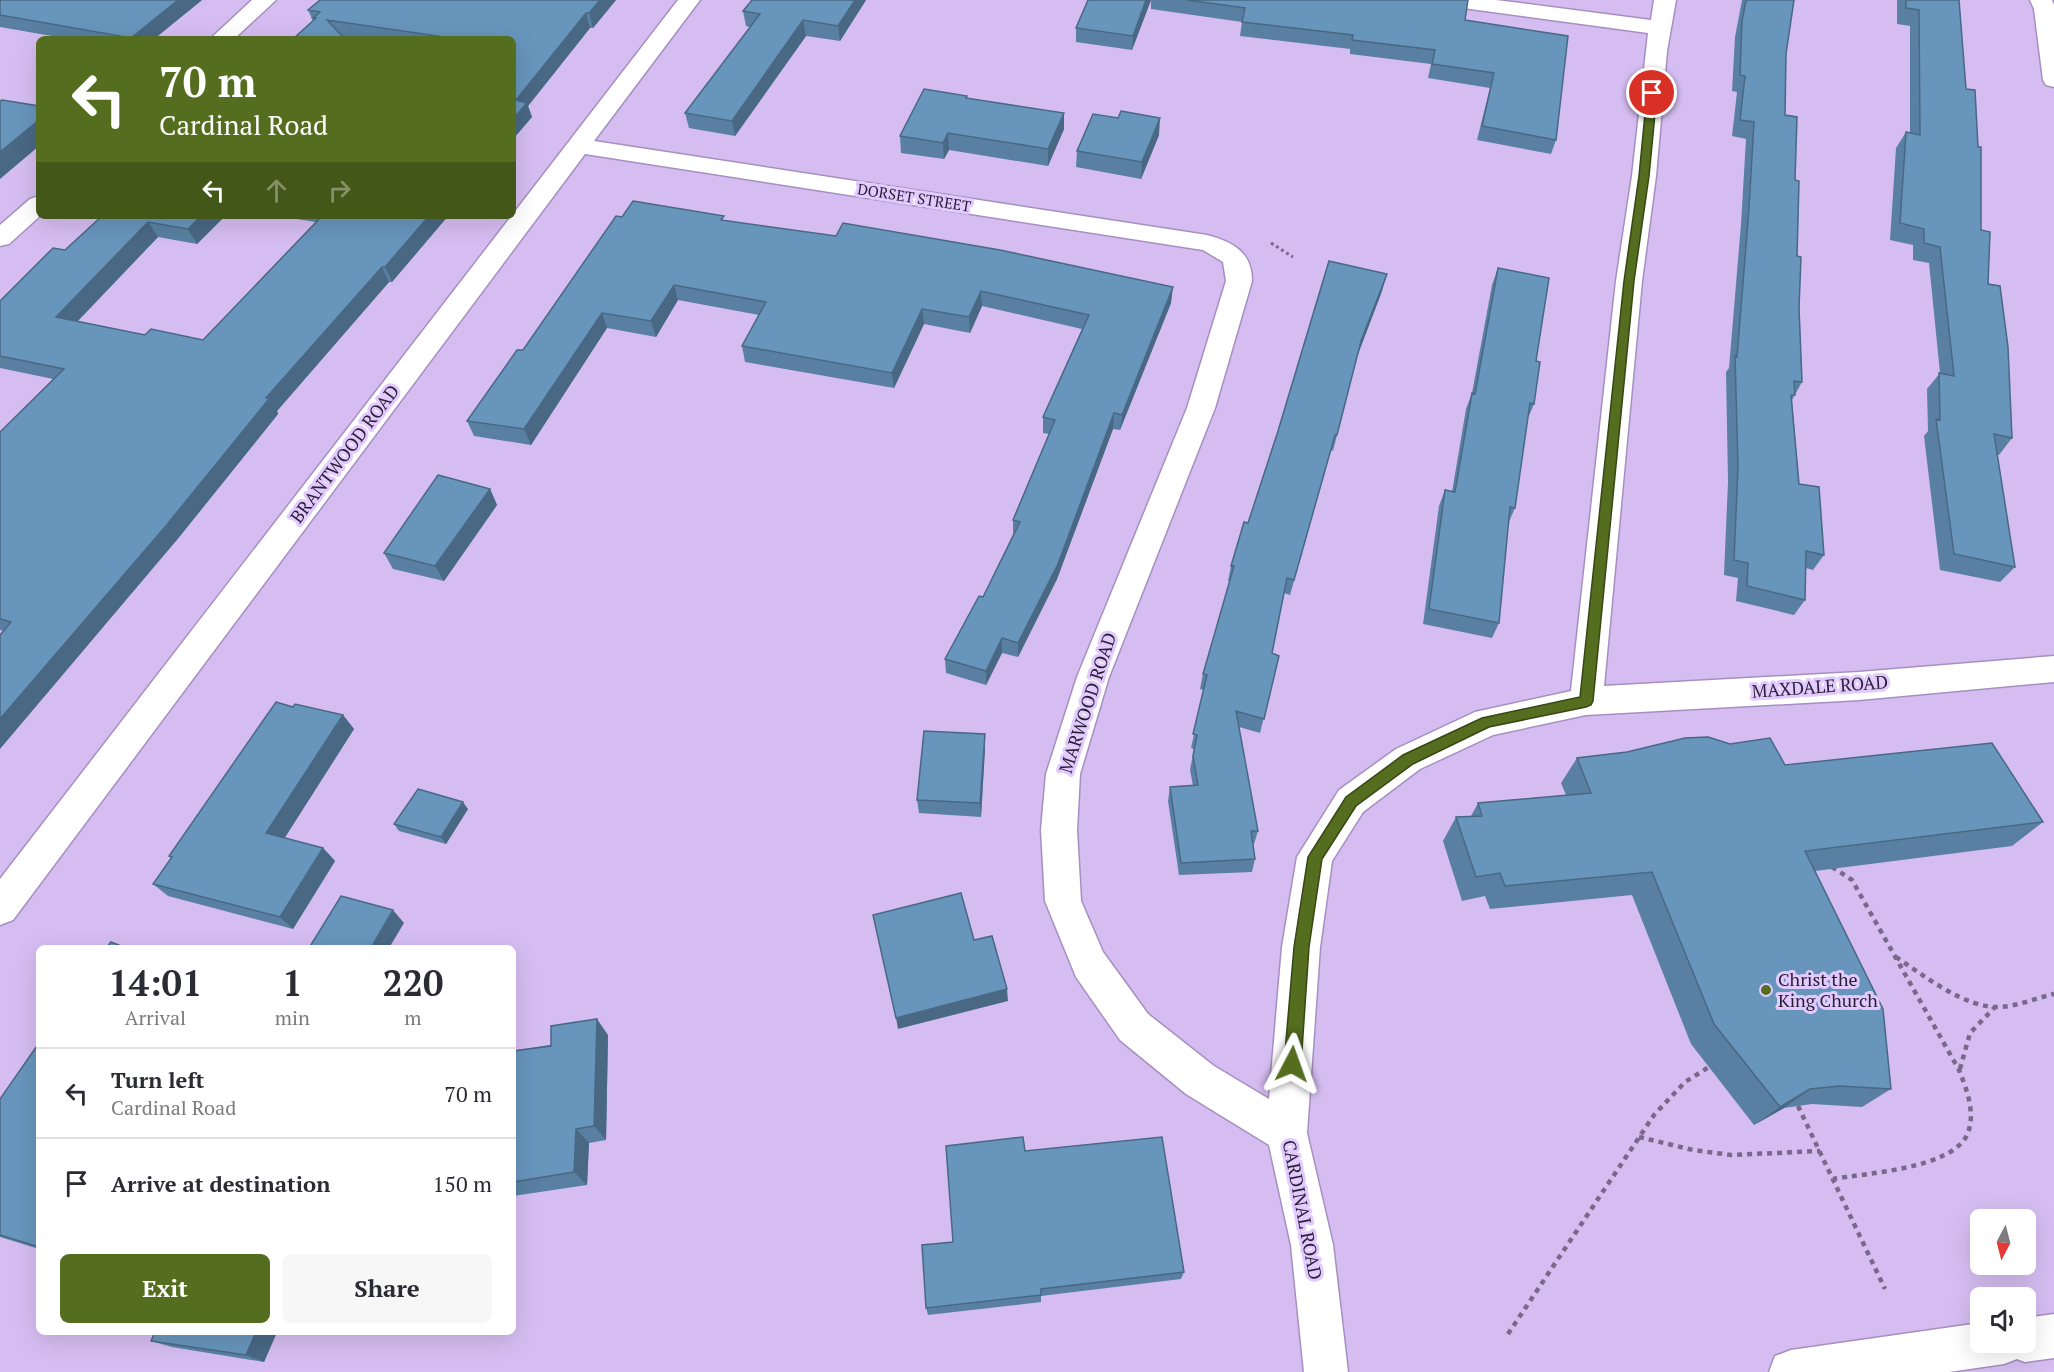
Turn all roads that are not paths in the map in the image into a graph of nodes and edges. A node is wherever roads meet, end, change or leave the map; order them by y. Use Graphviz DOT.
graph roads {
  1 [pos="265,0"];
  2 [pos="689,0"];
  3 [pos="1448,0"];
  4 [pos="2041,0"];
  5 [pos="1662,14"];
  6 [pos="224,36"];
  7 [pos="2054,80"];
  8 [pos="578,146"];
  9 [pos="36,207"];
  10 [pos="0,238"];
  11 [pos="1240,267"];
  12 [pos="2054,669"];
  13 [pos="1586,701"];
  14 [pos="0,908"];
  15 [pos="1287,1133"];
  16 [pos="2054,1336"];
  17 [pos="2036,1338"];
  18 [pos="1970,1348"];
  19 [pos="1878,1366"];
  20 [pos="1326,1372"];
  21 [pos="1791,1372"];
  1 -- 6 [label="street"];
  2 -- 8 [label="street, BRANTWOOD ROAD"];
  3 -- 5 [label="street"];
  4 -- 7 [label="street"];
  5 -- 13 [label="street"];
  8 -- 11 [label="street, DORSET STREET"];
  8 -- 14 [label="street, BRANTWOOD ROAD"];
  9 -- 10 [label="street"];
  11 -- 15 [label="street, MARWOOD ROAD"];
  12 -- 13 [label="street, MAXDALE ROAD"];
  13 -- 15 [label="street, CARDINAL ROAD"];
  15 -- 20 [label="street, CARDINAL ROAD"];
  16 -- 17 [label="street"];
  18 -- 19 [label="street"];
  19 -- 21 [label="street"];
}
